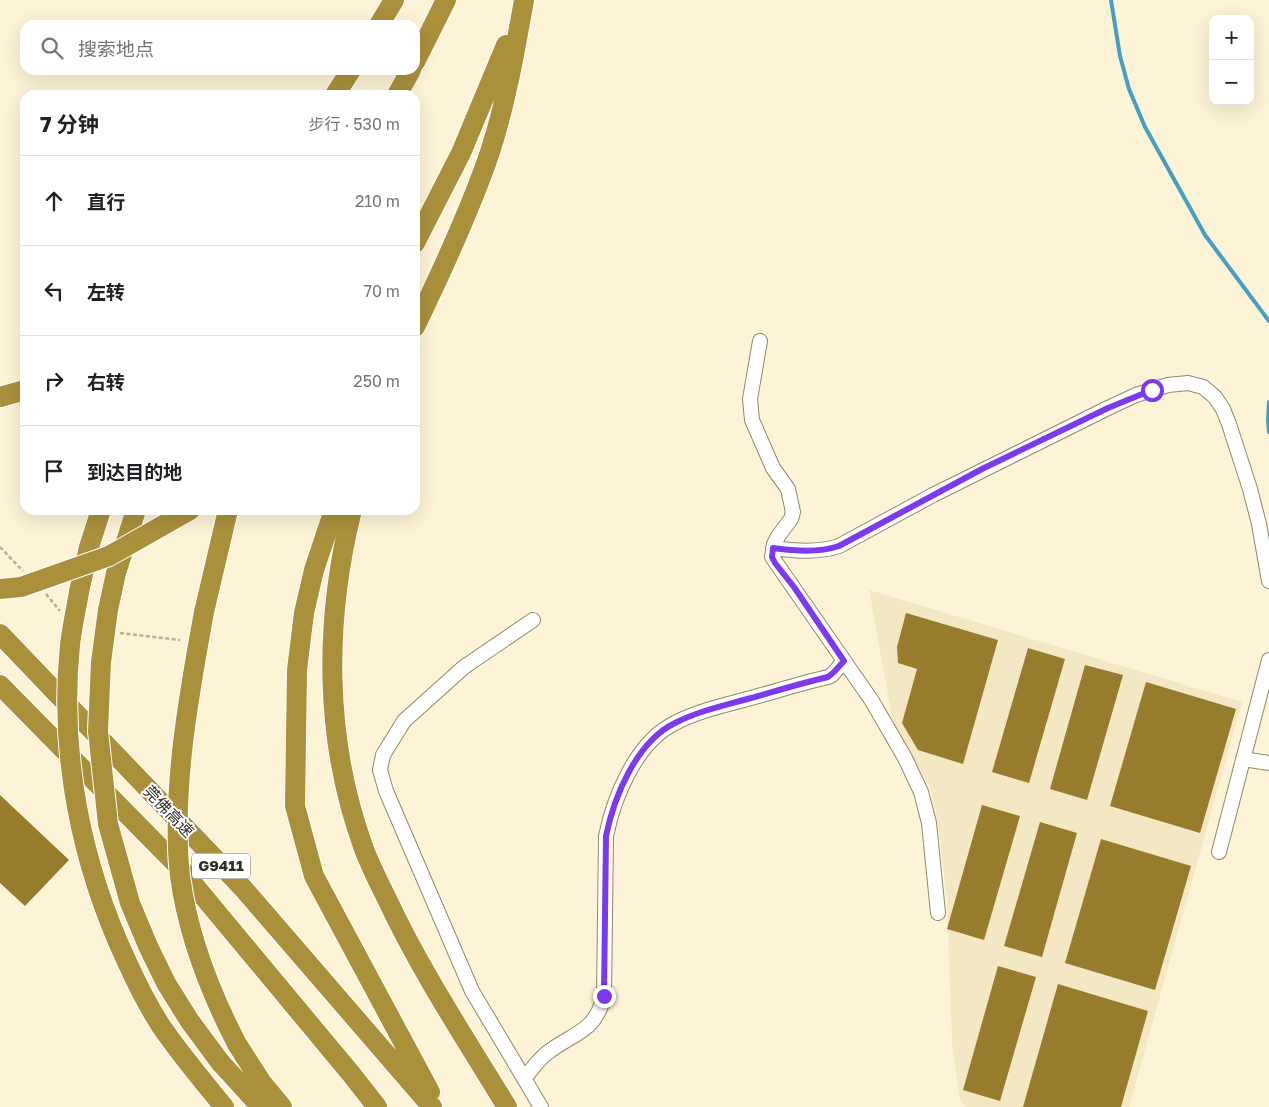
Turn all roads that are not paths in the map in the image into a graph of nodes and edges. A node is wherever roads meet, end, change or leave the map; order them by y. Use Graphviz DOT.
graph roads {
  1 [pos="394,0"];
  2 [pos="446,0"];
  3 [pos="524,0"];
  4 [pos="381,20"];
  5 [pos="420,52"];
  6 [pos="348,75"];
  7 [pos="407,75"];
  8 [pos="338,90"];
  9 [pos="400,90"];
  10 [pos="420,233"];
  11 [pos="420,316"];
  12 [pos="760,341"];
  13 [pos="20,391"];
  14 [pos="0,397"];
  15 [pos="99,515"];
  16 [pos="134,515"];
  17 [pos="181,515"];
  18 [pos="227,515"];
  19 [pos="332,515"];
  20 [pos="351,515"];
  21 [pos="773,548"];
  22 [pos="1269,581"];
  23 [pos="0,589"];
  24 [pos="533,620"];
  25 [pos="0,634"];
  26 [pos="1269,660"];
  27 [pos="844,661"];
  28 [pos="0,685"];
  29 [pos="1243,759"];
  30 [pos="1269,763"];
  31 [pos="1219,852"];
  32 [pos="938,913"];
  33 [pos="524,1079"];
  34 [pos="224,1107"];
  35 [pos="261,1107"];
  36 [pos="282,1107"];
  37 [pos="376,1107"];
  38 [pos="432,1107"];
  39 [pos="438,1107"];
  40 [pos="507,1107"];
  41 [pos="541,1107"];
  1 -- 4 [label="highway"];
  2 -- 5 [label="highway"];
  3 -- 10 [label="highway"];
  3 -- 11 [label="highway"];
  6 -- 8 [label="highway"];
  7 -- 9 [label="highway"];
  12 -- 21 [label="street"];
  13 -- 14 [label="highway"];
  15 -- 34 [label="highway, bridge"];
  16 -- 35 [label="highway, bridge"];
  17 -- 23 [label="highway, bridge"];
  18 -- 36 [label="highway, bridge"];
  19 -- 39 [label="highway"];
  20 -- 40 [label="highway"];
  21 -- 22 [label="street"];
  21 -- 27 [label="street"];
  24 -- 33 [label="street"];
  25 -- 38 [label="highway, 莞佛高速 / G9411"];
  26 -- 29 [label="street"];
  27 -- 32 [label="street"];
  27 -- 33 [label="street"];
  28 -- 37 [label="highway, 莞佛高速 / G9411"];
  29 -- 30 [label="street"];
  29 -- 31 [label="street"];
  33 -- 41 [label="street"];
}
